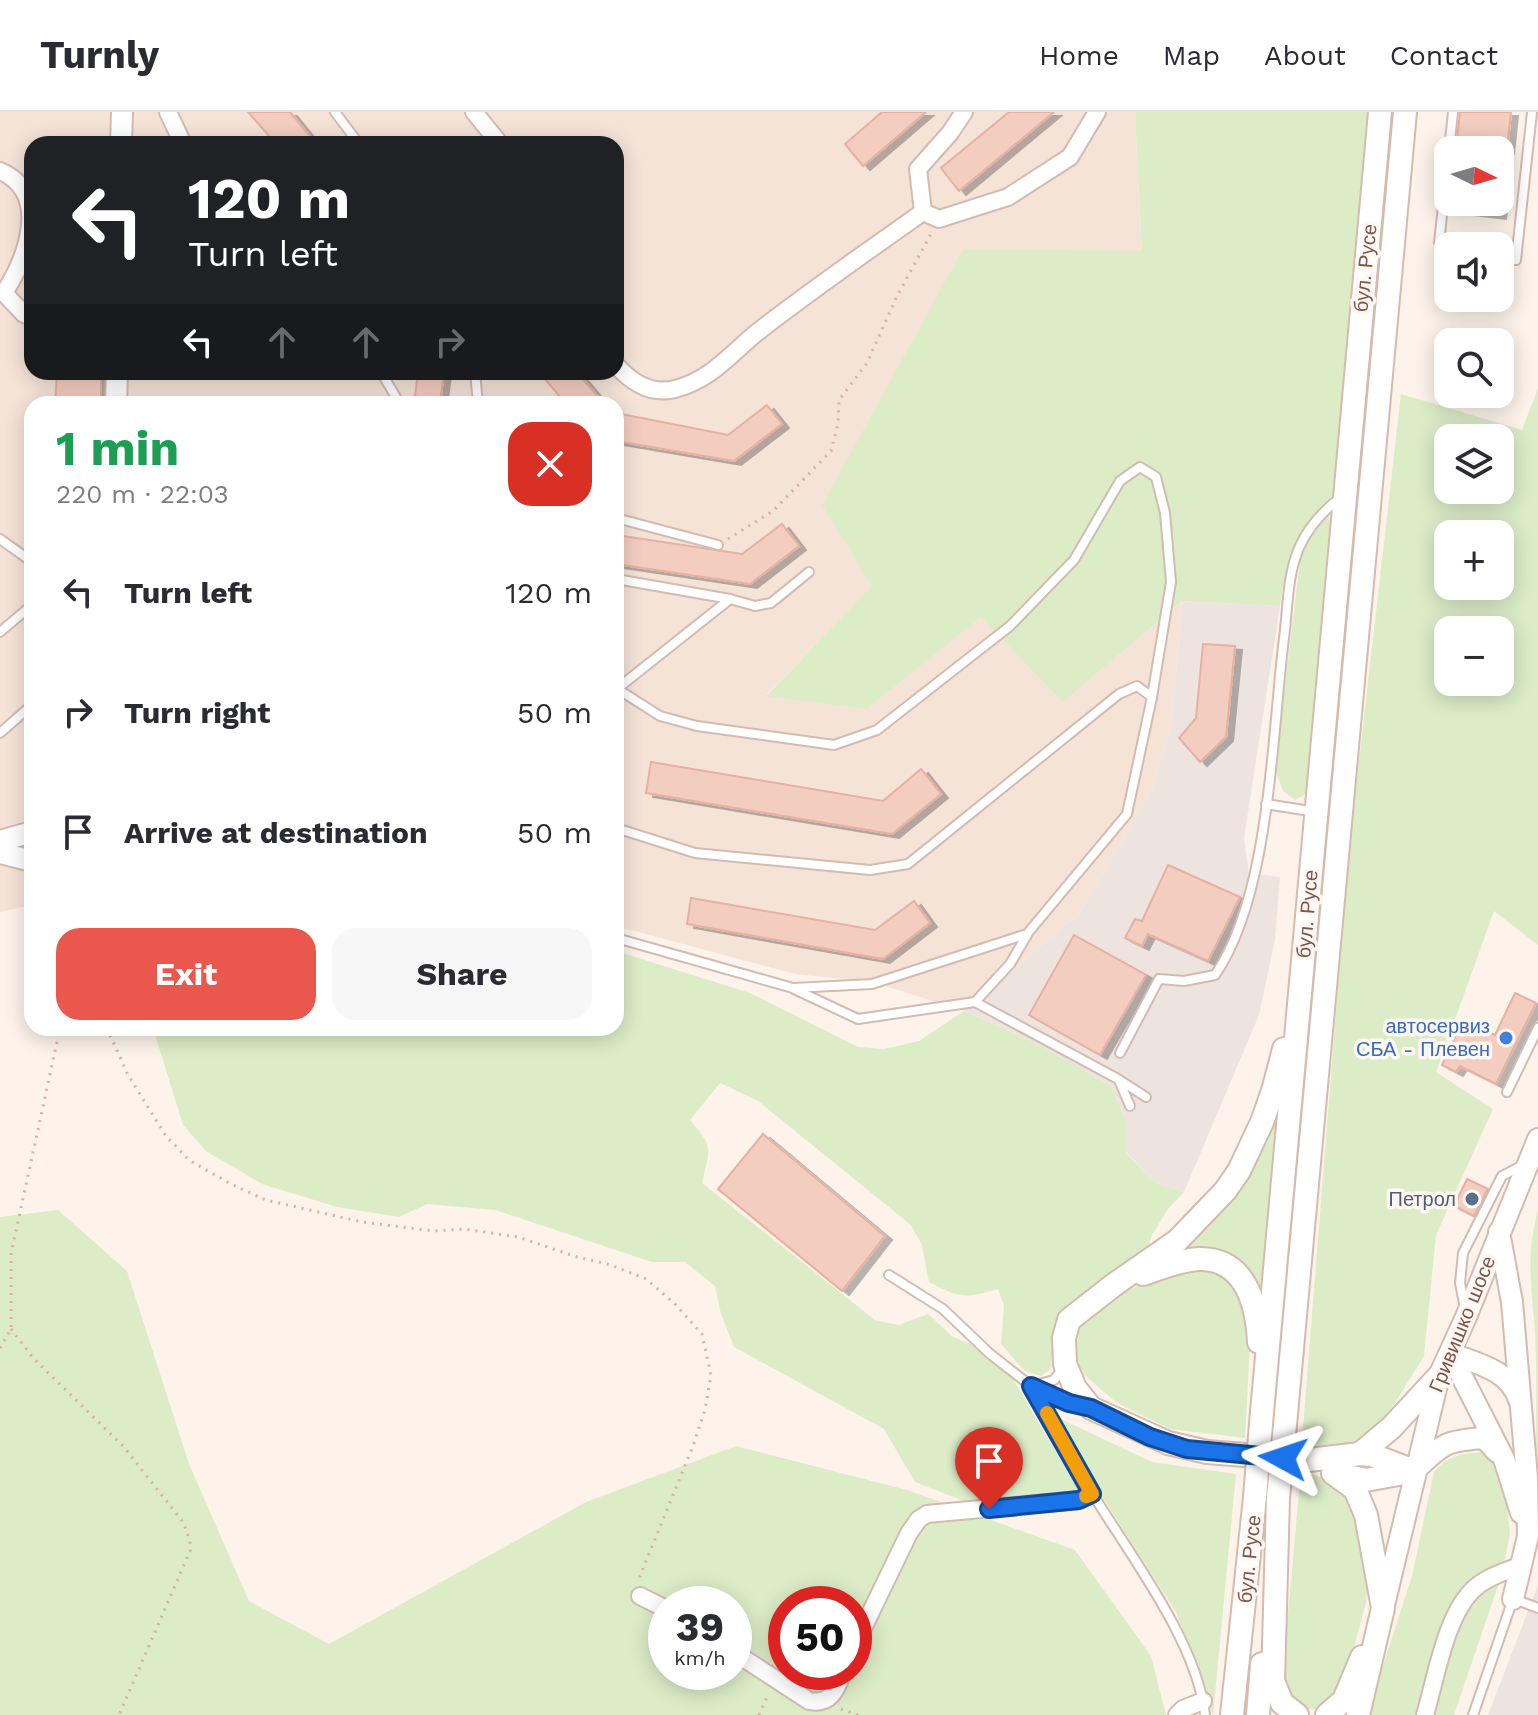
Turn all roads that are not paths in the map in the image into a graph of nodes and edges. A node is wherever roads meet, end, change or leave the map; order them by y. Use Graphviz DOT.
graph roads {
  1 [pos="122,112"];
  2 [pos="168,112"];
  3 [pos="335,112"];
  4 [pos="474,112"];
  5 [pos="964,112"];
  6 [pos="1097,112"];
  7 [pos="1380,112"];
  8 [pos="1405,112"];
  9 [pos="1453,112"];
  10 [pos="1532,112"];
  11 [pos="121,136"];
  12 [pos="179,136"];
  13 [pos="353,136"];
  14 [pos="494,136"];
  15 [pos="1450,136"];
  16 [pos="0,171"];
  17 [pos="24,192"];
  18 [pos="931,216"];
  19 [pos="24,249"];
  20 [pos="1514,260"];
  21 [pos="2,294"];
  22 [pos="24,314"];
  23 [pos="624,373"];
  24 [pos="1344,494"];
  25 [pos="624,520"];
  26 [pos="0,539"];
  27 [pos="718,545"];
  28 [pos="24,556"];
  29 [pos="809,572"];
  30 [pos="624,580"];
  31 [pos="730,599"];
  32 [pos="24,612"];
  33 [pos="0,632"];
  34 [pos="624,682"];
  35 [pos="624,693"];
  36 [pos="1152,697"];
  37 [pos="24,712"];
  38 [pos="0,733"];
  39 [pos="1266,804"];
  40 [pos="1316,812"];
  41 [pos="624,831"];
  42 [pos="24,834"];
  43 [pos="0,841"];
  44 [pos="0,853"];
  45 [pos="24,859"];
  46 [pos="1027,934"];
  47 [pos="624,940"];
  48 [pos="1301,978"];
  49 [pos="793,988"];
  50 [pos="975,1002"];
  51 [pos="1538,1028"];
  52 [pos="1120,1053"];
  53 [pos="1118,1079"];
  54 [pos="1507,1092"];
  55 [pos="1146,1097"];
  56 [pos="1130,1106"];
  57 [pos="1538,1139"];
  58 [pos="1528,1163"];
  59 [pos="1499,1232"];
  60 [pos="889,1275"];
  61 [pos="1115,1284"];
  62 [pos="1466,1317"];
  63 [pos="1450,1353"];
  64 [pos="1065,1364"];
  65 [pos="1439,1376"];
  66 [pos="1031,1386"];
  67 [pos="1091,1408"];
  68 [pos="1522,1411"];
  69 [pos="1262,1412"];
  70 [pos="1360,1454"];
  71 [pos="1504,1459"];
  72 [pos="1309,1460"];
  73 [pos="1414,1471"];
  74 [pos="1333,1473"];
  75 [pos="1092,1494"];
  76 [pos="1278,1498"];
  77 [pos="1533,1533"];
  78 [pos="1522,1565"];
  79 [pos="640,1596"];
  80 [pos="1513,1599"];
  81 [pos="648,1600"];
  82 [pos="1383,1608"];
  83 [pos="1538,1608"];
  84 [pos="872,1610"];
  85 [pos="791,1690"];
  86 [pos="836,1690"];
  87 [pos="1204,1708"];
  88 [pos="1177,1715"];
  89 [pos="1232,1715"];
  90 [pos="1258,1715"];
  91 [pos="1297,1715"];
  92 [pos="1327,1715"];
  93 [pos="1358,1715"];
  94 [pos="1425,1715"];
  95 [pos="1473,1715"];
  1 -- 11 [label="street"];
  2 -- 12 [label="street"];
  3 -- 13 [label="lane"];
  4 -- 14 [label="street"];
  5 -- 18 [label="street"];
  6 -- 18 [label="street"];
  7 -- 24 [label="main road, бул. Русе"];
  8 -- 76 [label="main road, бул. Русе, bridge"];
  9 -- 15 [label="lane"];
  10 -- 20 [label="lane"];
  16 -- 17 [label="street"];
  18 -- 23 [label="street"];
  19 -- 21 [label="street"];
  21 -- 22 [label="street"];
  24 -- 39 [label="lane"];
  24 -- 40 [label="main road, бул. Русе"];
  25 -- 27 [label="lane"];
  26 -- 28 [label="lane"];
  29 -- 31 [label="lane"];
  30 -- 31 [label="lane"];
  31 -- 34 [label="lane"];
  32 -- 33 [label="lane"];
  35 -- 36 [label="lane"];
  36 -- 41 [label="lane"];
  36 -- 46 [label="lane"];
  37 -- 38 [label="lane"];
  39 -- 40 [label="lane"];
  39 -- 52 [label="lane"];
  40 -- 48 [label="main road, бул. Русе"];
  42 -- 43 [label="street"];
  44 -- 45 [label="street"];
  46 -- 49 [label="lane"];
  46 -- 50 [label="lane"];
  47 -- 49 [label="lane"];
  48 -- 61 [label="main road"];
  48 -- 69 [label="main road, бул. Русе"];
  49 -- 50 [label="lane"];
  50 -- 53 [label="lane"];
  51 -- 54 [label="lane"];
  53 -- 55 [label="lane"];
  53 -- 56 [label="lane"];
  57 -- 58 [label="street, Гривишко шосе"];
  58 -- 59 [label="street, Гривишко шосе"];
  58 -- 62 [label="lane"];
  59 -- 62 [label="street, Гривишко шосе"];
  59 -- 68 [label="street"];
  60 -- 66 [label="lane"];
  61 -- 64 [label="main road"];
  61 -- 69 [label="main road"];
  62 -- 63 [label="street, Гривишко шосе"];
  63 -- 65 [label="street, Гривишко шосе"];
  63 -- 68 [label="street"];
  63 -- 71 [label="street"];
  64 -- 66 [label="lane"];
  64 -- 67 [label="main road"];
  65 -- 70 [label="main road"];
  65 -- 73 [label="street, Гривишко шосе"];
  66 -- 67 [label="lane"];
  66 -- 75 [label="lane"];
  67 -- 72 [label="main road"];
  68 -- 77 [label="street"];
  69 -- 89 [label="main road, бул. Русе, bridge"];
  70 -- 72 [label="main road"];
  70 -- 73 [label="main road"];
  71 -- 73 [label="street"];
  71 -- 77 [label="street"];
  72 -- 74 [label="main road"];
  73 -- 74 [label="main road"];
  73 -- 82 [label="street, Гривишко шосе"];
  74 -- 82 [label="main road"];
  75 -- 84 [label="street"];
  75 -- 87 [label="lane"];
  76 -- 90 [label="main road, бул. Русе"];
  76 -- 91 [label="main road"];
  77 -- 78 [label="street"];
  77 -- 80 [label="lane"];
  78 -- 80 [label="street"];
  78 -- 94 [label="street"];
  79 -- 81 [label="street"];
  80 -- 83 [label="lane"];
  80 -- 95 [label="lane"];
  82 -- 92 [label="main road"];
  82 -- 93 [label="main road"];
  85 -- 86 [label="street"];
  87 -- 88 [label="street"];
}
